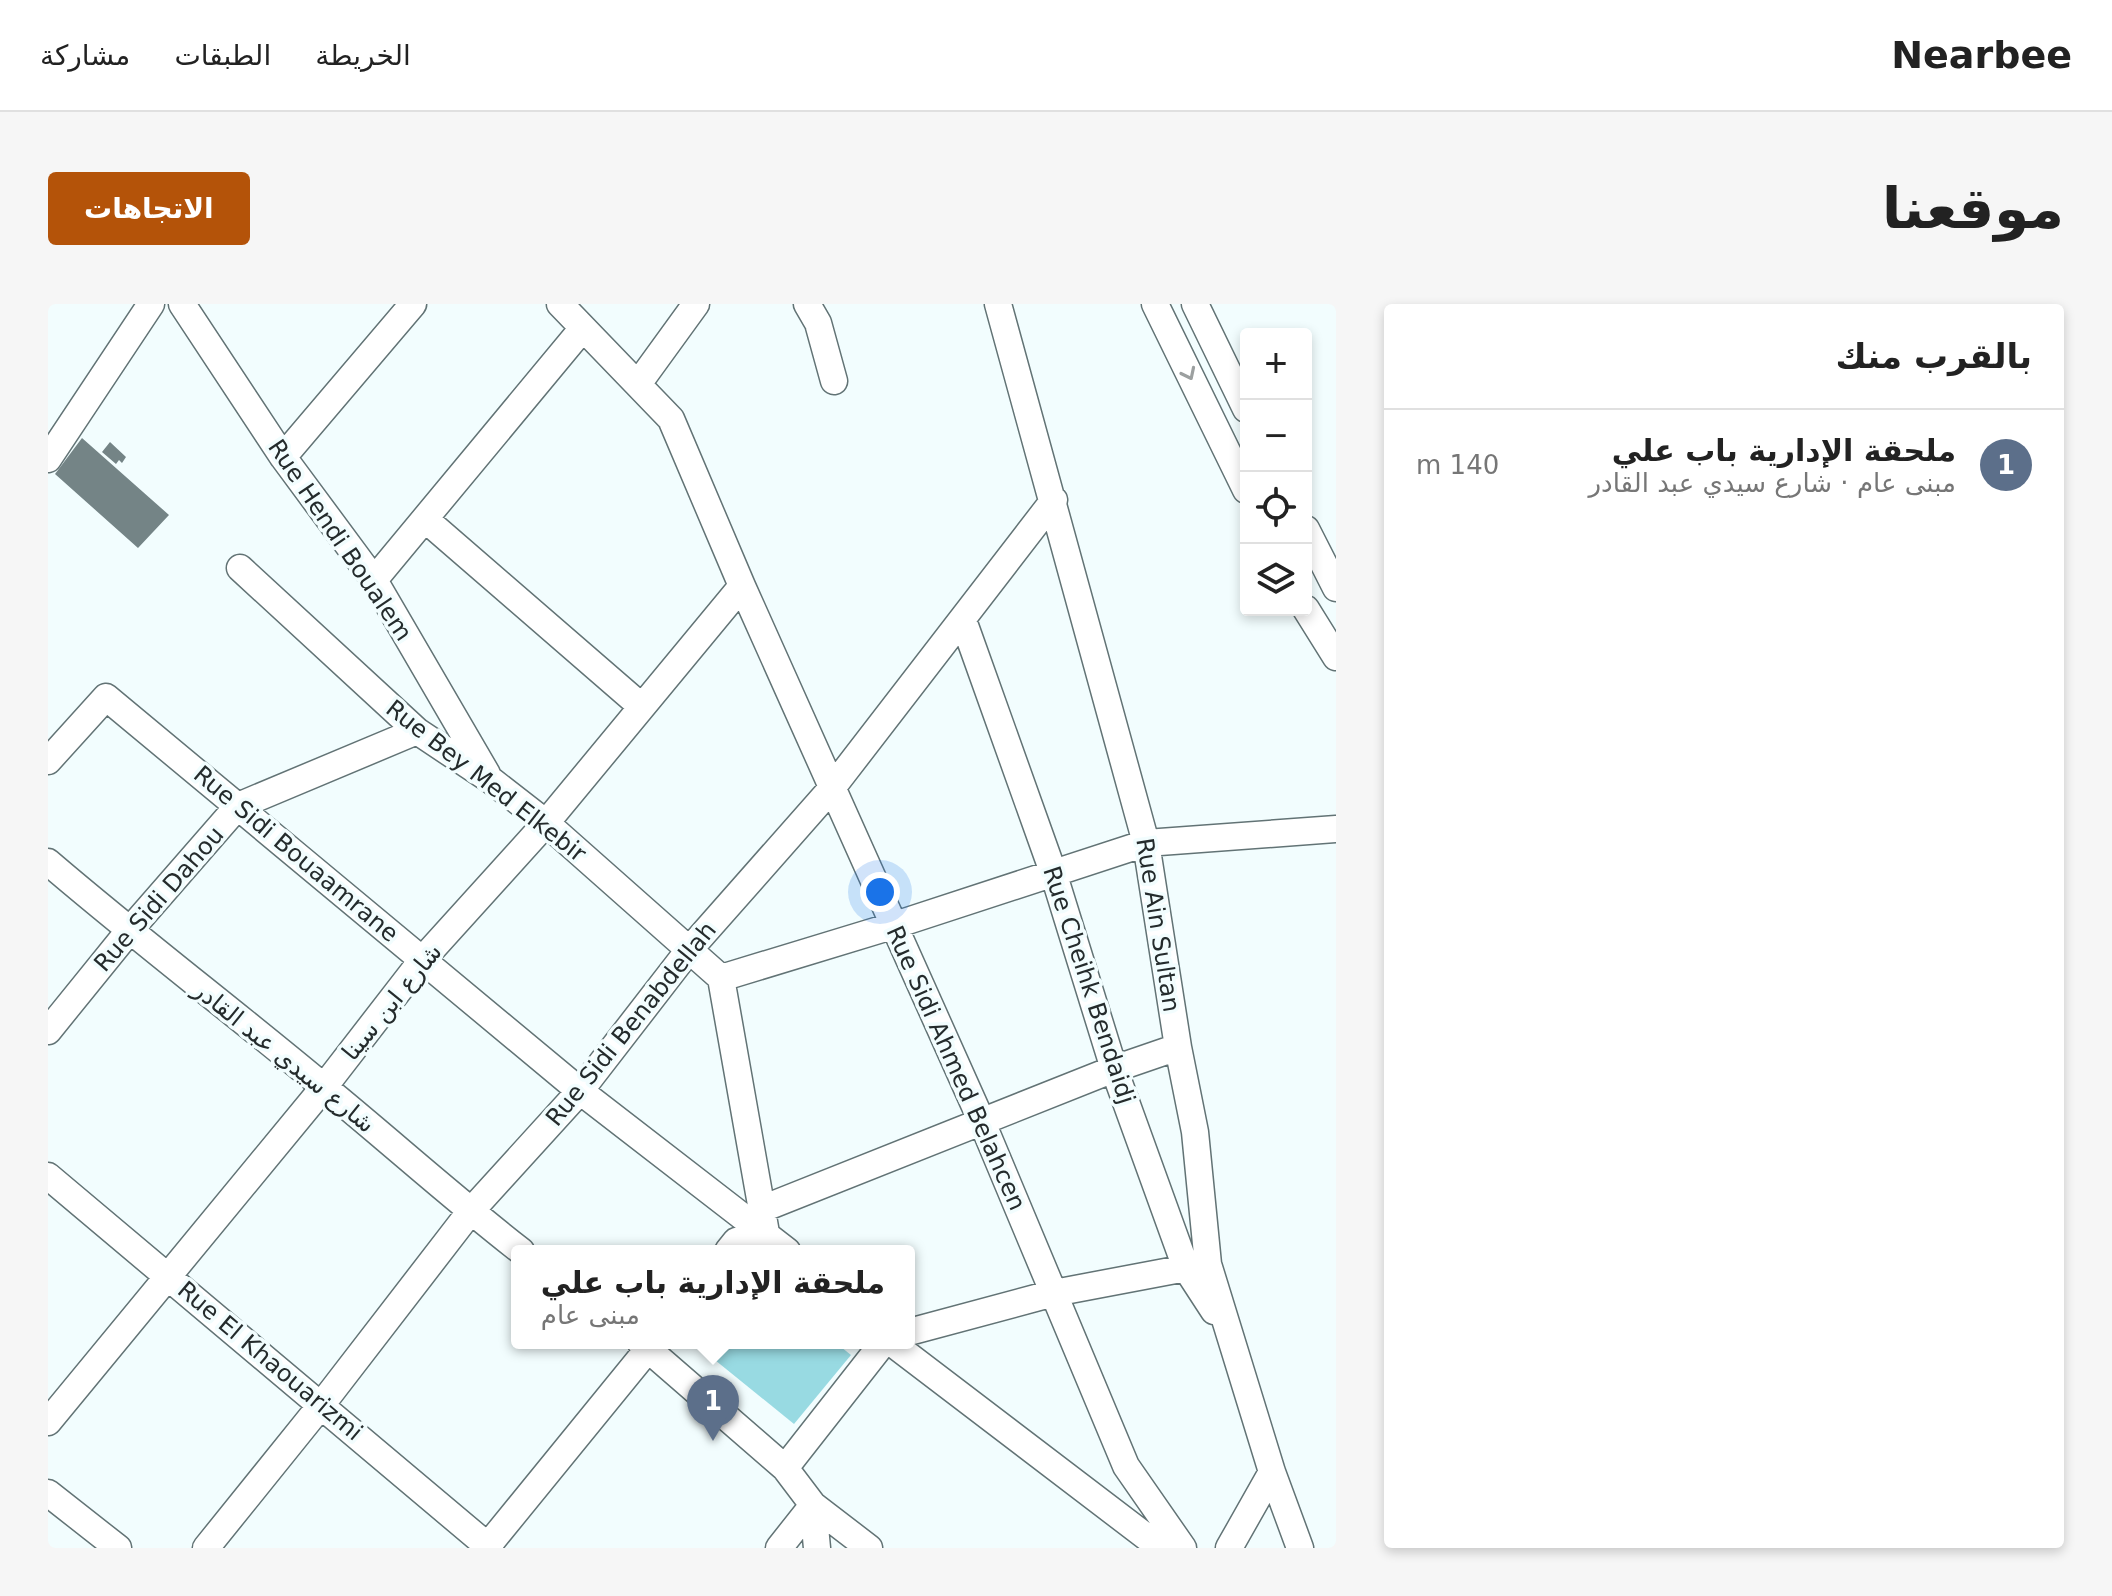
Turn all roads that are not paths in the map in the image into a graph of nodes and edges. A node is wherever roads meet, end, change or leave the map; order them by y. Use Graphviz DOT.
graph roads {
  1 [pos="151,304"];
  2 [pos="182,304"];
  3 [pos="413,304"];
  4 [pos="560,304"];
  5 [pos="696,304"];
  6 [pos="807,304"];
  7 [pos="998,304"];
  8 [pos="1155,304"];
  9 [pos="1195,304"];
  10 [pos="583,328"];
  11 [pos="834,381"];
  12 [pos="638,384"];
  13 [pos="1242,400"];
  14 [pos="283,457"];
  15 [pos="48,459"];
  16 [pos="1240,478"];
  17 [pos="1054,500"];
  18 [pos="425,519"];
  19 [pos="1312,541"];
  20 [pos="240,568"];
  21 [pos="374,580"];
  22 [pos="742,586"];
  23 [pos="1336,588"];
  24 [pos="1310,616"];
  25 [pos="963,620"];
  26 [pos="1336,657"];
  27 [pos="642,707"];
  28 [pos="417,731"];
  29 [pos="48,761"];
  30 [pos="492,781"];
  31 [pos="832,788"];
  32 [pos="238,806"];
  33 [pos="546,823"];
  34 [pos="1336,829"];
  35 [pos="1146,843"];
  36 [pos="48,862"];
  37 [pos="1053,872"];
  38 [pos="892,926"];
  39 [pos="129,931"];
  40 [pos="689,950"];
  41 [pos="423,959"];
  42 [pos="721,978"];
  43 [pos="48,1031"];
  44 [pos="1178,1047"];
  45 [pos="1114,1069"];
  46 [pos="324,1087"];
  47 [pos="580,1091"];
  48 [pos="982,1122"];
  49 [pos="48,1176"];
  50 [pos="470,1212"];
  51 [pos="748,1231"];
  52 [pos="513,1245"];
  53 [pos="775,1245"];
  54 [pos="1197,1266"];
  55 [pos="169,1277"];
  56 [pos="1054,1293"];
  57 [pos="915,1330"];
  58 [pos="644,1349"];
  59 [pos="651,1349"];
  60 [pos="878,1349"];
  61 [pos="900,1349"];
  62 [pos="322,1404"];
  63 [pos="48,1422"];
  64 [pos="785,1468"];
  65 [pos="1272,1472"];
  66 [pos="48,1493"];
  67 [pos="813,1505"];
  68 [pos="488,1547"];
  69 [pos="118,1548"];
  70 [pos="206,1548"];
  71 [pos="779,1548"];
  72 [pos="817,1548"];
  73 [pos="869,1548"];
  74 [pos="1161,1548"];
  75 [pos="1183,1548"];
  76 [pos="1229,1548"];
  77 [pos="1300,1548"];
  1 -- 15 [label="street"];
  2 -- 14 [label="street, Rue Hendi Boualem"];
  3 -- 14 [label="street"];
  4 -- 10 [label="street, Rue Sidi Ahmed Belahcen"];
  5 -- 12 [label="street"];
  6 -- 11 [label="street"];
  7 -- 17 [label="street, Rue Ain Sultan"];
  8 -- 16 [label="street, one-way"];
  9 -- 13 [label="street"];
  10 -- 12 [label="street, Rue Sidi Ahmed Belahcen"];
  10 -- 18 [label="street"];
  12 -- 22 [label="street, Rue Sidi Ahmed Belahcen"];
  14 -- 21 [label="street, Rue Hendi Boualem"];
  17 -- 25 [label="street, Rue Sidi Benabdellah"];
  17 -- 35 [label="street, Rue Ain Sultan"];
  18 -- 21 [label="street"];
  18 -- 27 [label="street"];
  19 -- 23 [label="street"];
  20 -- 28 [label="street, Rue Bey Med Elkebir"];
  21 -- 30 [label="street, Rue Hendi Boualem"];
  22 -- 27 [label="street, شارع ابن سينا"];
  22 -- 31 [label="street, Rue Sidi Ahmed Belahcen"];
  24 -- 26 [label="street"];
  25 -- 31 [label="street, Rue Sidi Benabdellah"];
  25 -- 37 [label="street, Rue Cheihk Bendaidj"];
  27 -- 33 [label="street, شارع ابن سينا"];
  28 -- 30 [label="street, Rue Bey Med Elkebir"];
  28 -- 32 [label="street, Rue Sidi Dahou"];
  29 -- 32 [label="street, Rue Sidi Bouaamrane"];
  30 -- 33 [label="street, Rue Bey Med Elkebir"];
  31 -- 38 [label="street, Rue Sidi Ahmed Belahcen"];
  31 -- 40 [label="street, Rue Sidi Benabdellah"];
  32 -- 39 [label="street, Rue Sidi Dahou"];
  32 -- 41 [label="street, Rue Sidi Bouaamrane"];
  33 -- 40 [label="street, Rue Bey Med Elkebir"];
  33 -- 41 [label="street, شارع ابن سينا"];
  34 -- 35 [label="street"];
  35 -- 37 [label="street"];
  35 -- 44 [label="street, Rue Ain Sultan"];
  36 -- 39 [label="street, شارع سيدي عبد القادر"];
  37 -- 38 [label="street"];
  37 -- 45 [label="street, Rue Cheihk Bendaidj"];
  38 -- 42 [label="street"];
  38 -- 48 [label="street, Rue Sidi Ahmed Belahcen"];
  39 -- 43 [label="street, Rue Sidi Dahou"];
  39 -- 46 [label="street, شارع سيدي عبد القادر"];
  40 -- 42 [label="street, Rue Bey Med Elkebir"];
  40 -- 47 [label="street, Rue Sidi Benabdellah"];
  41 -- 46 [label="street, شارع ابن سينا"];
  41 -- 47 [label="street, Rue Sidi Bouaamrane"];
  42 -- 51 [label="street"];
  44 -- 45 [label="street"];
  44 -- 54 [label="street, Rue Ain Sultan"];
  45 -- 48 [label="street"];
  45 -- 54 [label="street, Rue Cheihk Bendaidj"];
  46 -- 50 [label="street, شارع سيدي عبد القادر"];
  46 -- 55 [label="street, شارع ابن سينا"];
  47 -- 50 [label="street, Rue Sidi Benabdellah"];
  47 -- 51 [label="street, Rue Sidi Bouaamrane"];
  48 -- 51 [label="street"];
  48 -- 56 [label="street, Rue Sidi Ahmed Belahcen"];
  49 -- 55 [label="street, Rue El Khaouarizmi"];
  50 -- 52 [label="street, شارع سيدي عبد القادر"];
  50 -- 62 [label="street, Rue Sidi Benabdellah"];
  51 -- 53 [label="street, Rue Sidi Bouaamrane"];
  54 -- 56 [label="street"];
  54 -- 65 [label="street, Rue Cheihk Bendaidj"];
  55 -- 62 [label="street, Rue El Khaouarizmi"];
  55 -- 63 [label="street, شارع ابن سينا"];
  56 -- 57 [label="street"];
  56 -- 75 [label="street, Rue Sidi Ahmed Belahcen"];
  58 -- 68 [label="street"];
  59 -- 64 [label="street"];
  60 -- 64 [label="street"];
  61 -- 74 [label="street"];
  62 -- 68 [label="street, Rue El Khaouarizmi"];
  62 -- 70 [label="street, Rue Sidi Benabdellah"];
  64 -- 67 [label="street"];
  65 -- 76 [label="street"];
  65 -- 77 [label="street"];
  66 -- 69 [label="street"];
  67 -- 71 [label="street"];
  67 -- 72 [label="street"];
  67 -- 73 [label="street"];
}
